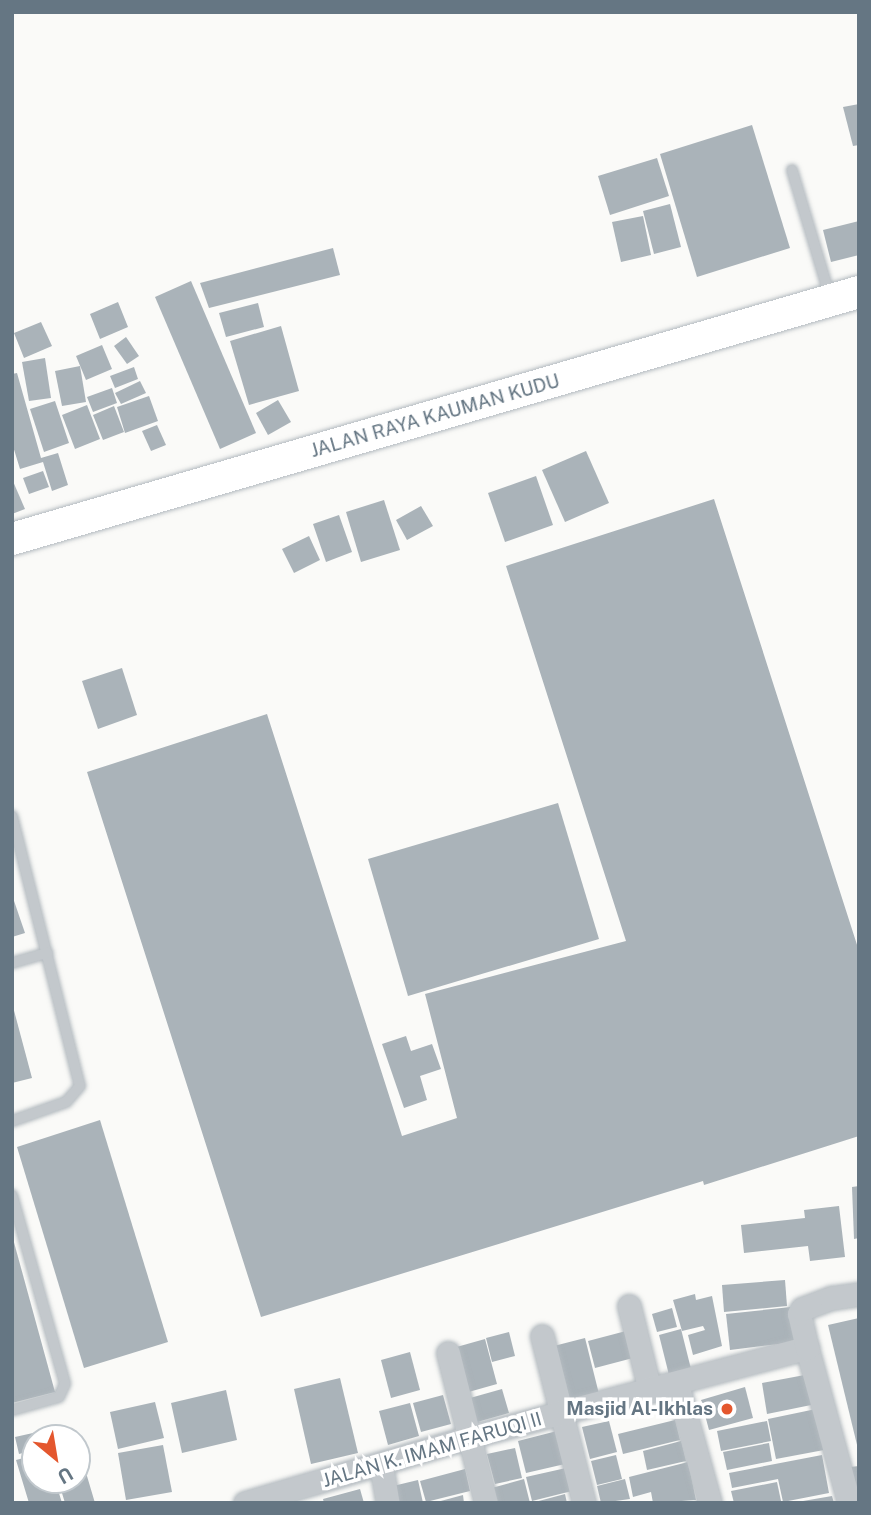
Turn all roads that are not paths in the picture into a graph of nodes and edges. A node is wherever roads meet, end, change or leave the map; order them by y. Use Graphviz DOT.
graph roads {
  1 [pos="792,170"];
  2 [pos="845,296"];
  3 [pos="12,540"];
  4 [pos="12,816"];
  5 [pos="48,953"];
  6 [pos="12,963"];
  7 [pos="12,1121"];
  8 [pos="12,1195"];
  9 [pos="859,1294"];
  10 [pos="629,1306"];
  11 [pos="542,1336"];
  12 [pos="807,1348"];
  13 [pos="448,1353"];
  14 [pos="677,1384"];
  15 [pos="650,1391"];
  16 [pos="12,1410"];
  17 [pos="561,1414"];
  18 [pos="469,1437"];
  19 [pos="381,1465"];
  20 [pos="249,1502"];
  21 [pos="388,1503"];
  22 [pos="486,1503"];
  23 [pos="584,1503"];
  24 [pos="710,1503"];
  25 [pos="849,1503"];
  1 -- 2 [label="lane"];
  2 -- 3 [label="street, JALAN RAYA KAUMAN KUDU"];
  4 -- 5 [label="lane"];
  5 -- 6 [label="lane"];
  5 -- 7 [label="lane"];
  8 -- 16 [label="lane"];
  9 -- 12 [label="street"];
  10 -- 15 [label="street"];
  11 -- 17 [label="street"];
  12 -- 14 [label="street, JALAN K. IMAM FARUQI II"];
  12 -- 25 [label="street"];
  13 -- 18 [label="street"];
  14 -- 15 [label="street, JALAN K. IMAM FARUQI II"];
  14 -- 24 [label="street"];
  15 -- 17 [label="street, JALAN K. IMAM FARUQI II"];
  17 -- 18 [label="street, JALAN K. IMAM FARUQI II"];
  17 -- 23 [label="street"];
  18 -- 19 [label="street, JALAN K. IMAM FARUQI II"];
  18 -- 22 [label="street"];
  19 -- 20 [label="street, JALAN K. IMAM FARUQI II"];
  19 -- 21 [label="street"];
}
